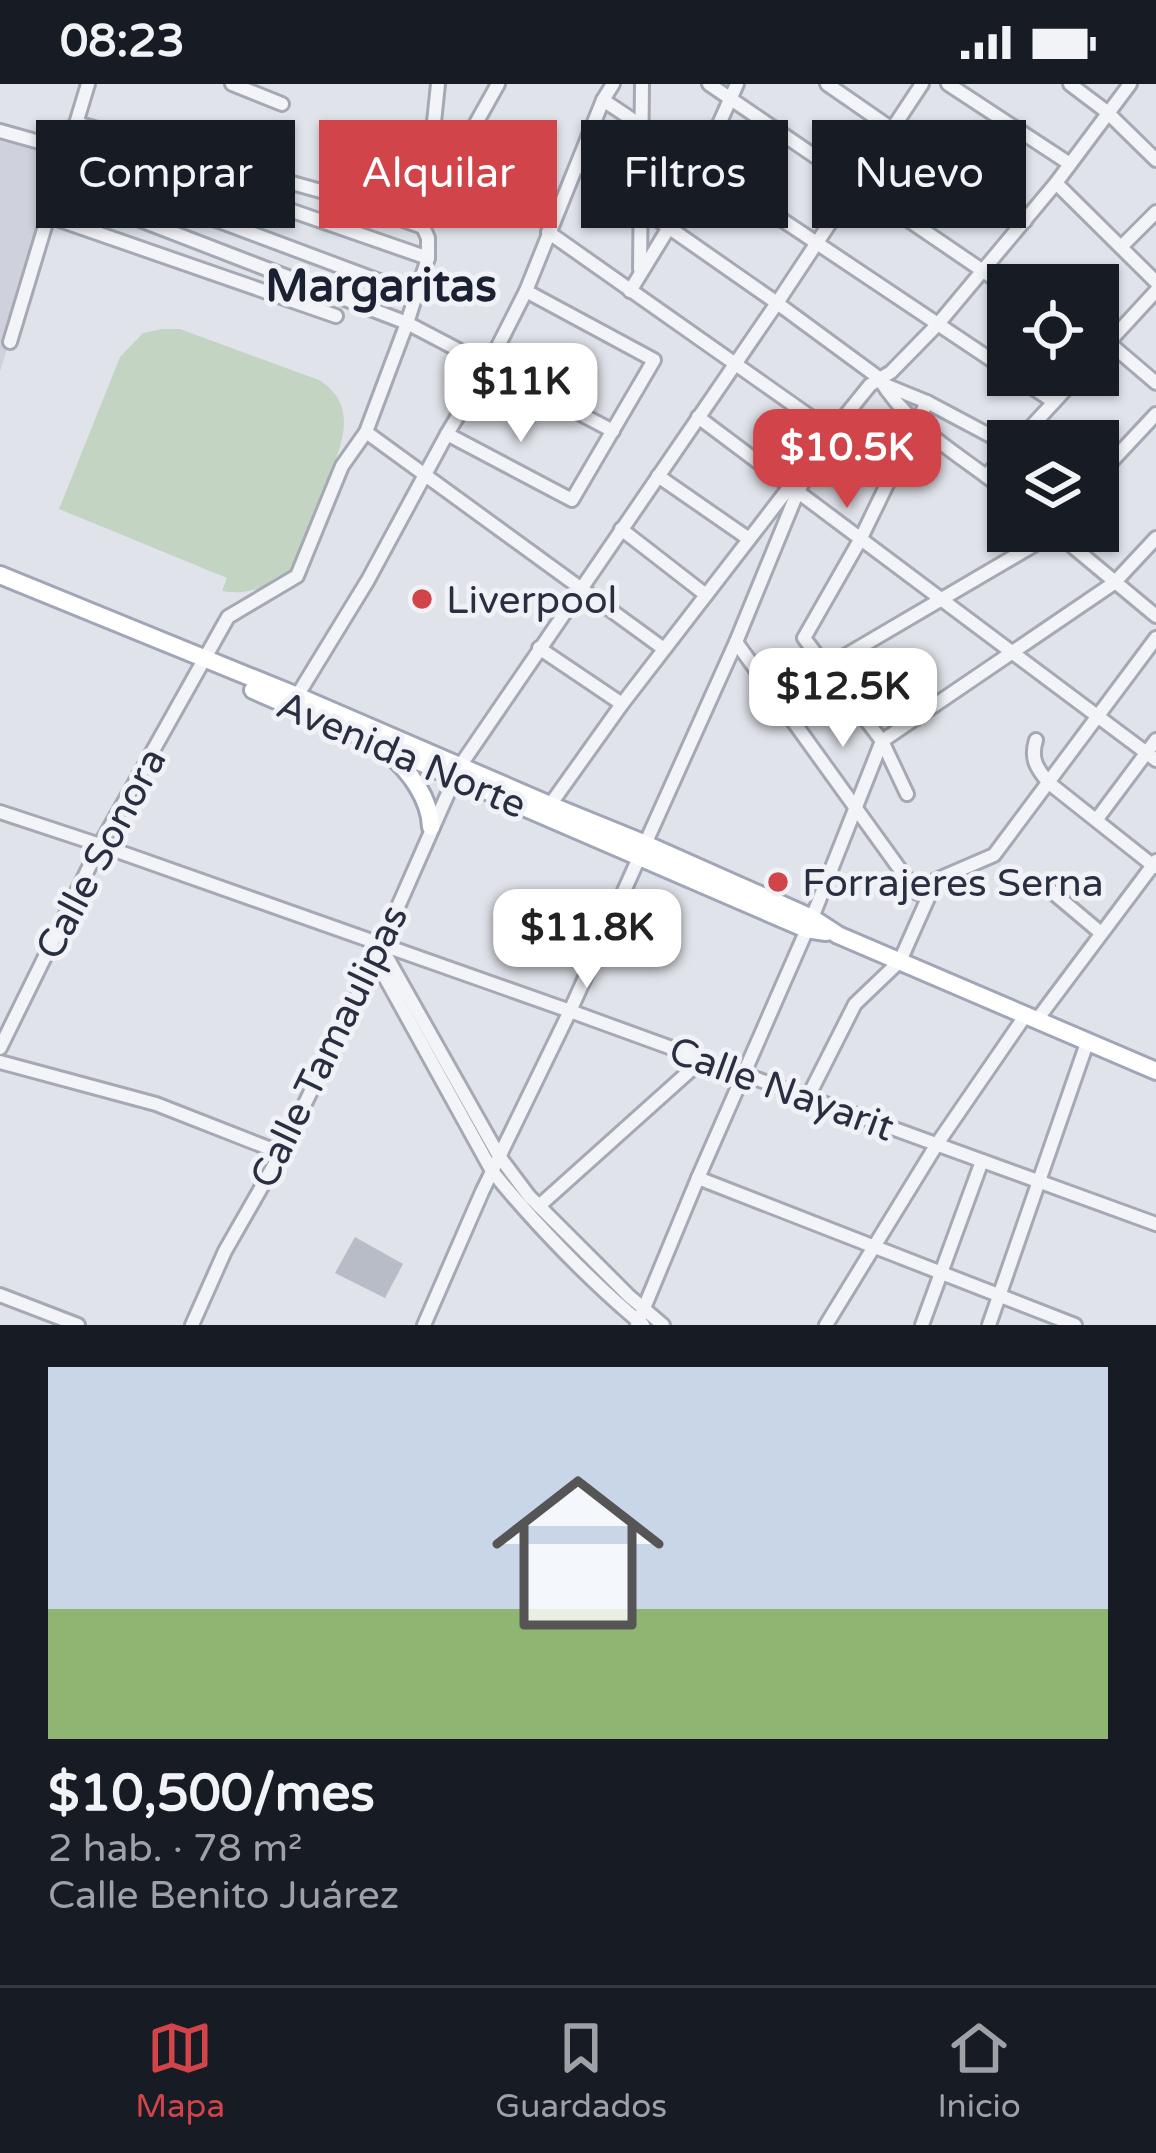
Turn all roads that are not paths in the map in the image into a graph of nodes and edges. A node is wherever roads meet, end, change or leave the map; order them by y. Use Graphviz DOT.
graph roads {
  1 [pos="88,84"];
  2 [pos="232,84"];
  3 [pos="438,84"];
  4 [pos="498,84"];
  5 [pos="613,84"];
  6 [pos="642,84"];
  7 [pos="709,84"];
  8 [pos="736,84"];
  9 [pos="827,84"];
  10 [pos="922,84"];
  11 [pos="948,84"];
  12 [pos="1070,84"];
  13 [pos="1130,84"];
  14 [pos="730,99"];
  15 [pos="603,100"];
  16 [pos="282,104"];
  17 [pos="1107,112"];
  18 [pos="77,120"];
  19 [pos="434,120"];
  20 [pos="478,120"];
  21 [pos="634,120"];
  22 [pos="642,120"];
  23 [pos="721,120"];
  24 [pos="878,120"];
  25 [pos="897,120"];
  26 [pos="0,131"];
  27 [pos="36,145"];
  28 [pos="812,155"];
  29 [pos="1156,160"];
  30 [pos="578,164"];
  31 [pos="1070,164"];
  32 [pos="581,166"];
  33 [pos="1056,183"];
  34 [pos="295,210"];
  35 [pos="1156,212"];
  36 [pos="1026,220"];
  37 [pos="788,225"];
  38 [pos="44,228"];
  39 [pos="83,228"];
  40 [pos="161,228"];
  41 [pos="247,228"];
  42 [pos="423,228"];
  43 [pos="639,228"];
  44 [pos="826,228"];
  45 [pos="919,228"];
  46 [pos="1019,228"];
  47 [pos="668,229"];
  48 [pos="548,232"];
  49 [pos="815,244"];
  50 [pos="1121,247"];
  51 [pos="428,258"];
  52 [pos="981,270"];
  53 [pos="640,273"];
  54 [pos="987,274"];
  55 [pos="1156,286"];
  56 [pos="526,291"];
  57 [pos="630,291"];
  58 [pos="415,294"];
  59 [pos="777,303"];
  60 [pos="336,316"];
  61 [pos="407,323"];
  62 [pos="938,324"];
  63 [pos="1119,329"];
  64 [pos="10,342"];
  65 [pos="987,357"];
  66 [pos="1119,361"];
  67 [pos="735,364"];
  68 [pos="488,366"];
  69 [pos="881,381"];
  70 [pos="1156,383"];
  71 [pos="1045,396"];
  72 [pos="1060,396"];
  73 [pos="928,402"];
  74 [pos="1054,402"];
  75 [pos="1156,414"];
  76 [pos="698,417"];
  77 [pos="1037,420"];
  78 [pos="917,425"];
  79 [pos="613,430"];
  80 [pos="366,432"];
  81 [pos="832,432"];
  82 [pos="447,434"];
  83 [pos="987,437"];
  84 [pos="1119,454"];
  85 [pos="424,476"];
  86 [pos="658,476"];
  87 [pos="986,476"];
  88 [pos="794,488"];
  89 [pos="621,529"];
  90 [pos="1156,538"];
  91 [pos="749,539"];
  92 [pos="860,540"];
  93 [pos="1022,552"];
  94 [pos="1078,552"];
  95 [pos="0,575"];
  96 [pos="1114,583"];
  97 [pos="580,588"];
  98 [pos="706,595"];
  99 [pos="942,601"];
  100 [pos="1156,616"];
  101 [pos="1156,638"];
  102 [pos="736,642"];
  103 [pos="539,648"];
  104 [pos="664,649"];
  105 [pos="1011,653"];
  106 [pos="202,662"];
  107 [pos="826,667"];
  108 [pos="228,678"];
  109 [pos="297,695"];
  110 [pos="622,704"];
  111 [pos="1098,716"];
  112 [pos="1036,740"];
  113 [pos="1156,740"];
  114 [pos="882,741"];
  115 [pos="374,743"];
  116 [pos="1151,756"];
  117 [pos="457,772"];
  118 [pos="1049,783"];
  119 [pos="907,794"];
  120 [pos="550,806"];
  121 [pos="857,809"];
  122 [pos="0,812"];
  123 [pos="1097,819"];
  124 [pos="431,827"];
  125 [pos="100,844"];
  126 [pos="641,849"];
  127 [pos="1155,865"];
  128 [pos="1044,885"];
  129 [pos="928,894"];
  130 [pos="809,923"];
  131 [pos="1101,934"];
  132 [pos="377,952"];
  133 [pos="900,961"];
  134 [pos="569,1010"];
  135 [pos="1030,1018"];
  136 [pos="1087,1042"];
  137 [pos="0,1048"];
  138 [pos="703,1059"];
  139 [pos="0,1062"];
  140 [pos="1156,1068"];
  141 [pos="744,1074"];
  142 [pos="808,1097"];
  143 [pos="937,1144"];
  144 [pos="281,1153"];
  145 [pos="499,1156"];
  146 [pos="982,1161"];
  147 [pos="492,1171"];
  148 [pos="698,1178"];
  149 [pos="1039,1182"];
  150 [pos="539,1206"];
  151 [pos="1156,1224"];
  152 [pos="874,1246"];
  153 [pos="942,1272"];
  154 [pos="0,1295"];
  155 [pos="999,1296"];
  156 [pos="641,1320"];
  157 [pos="78,1325"];
  158 [pos="193,1325"];
  159 [pos="424,1325"];
  160 [pos="663,1325"];
  161 [pos="826,1325"];
  162 [pos="922,1325"];
  163 [pos="989,1325"];
  164 [pos="1075,1325"];
  1 -- 18 [label="street"];
  2 -- 16 [label="street"];
  3 -- 19 [label="street"];
  4 -- 20 [label="street"];
  5 -- 15 [label="street"];
  6 -- 22 [label="street"];
  7 -- 14 [label="street"];
  8 -- 14 [label="street"];
  9 -- 24 [label="street"];
  10 -- 25 [label="street, Calle Tamaulipas"];
  11 -- 31 [label="street"];
  12 -- 17 [label="street"];
  13 -- 17 [label="street"];
  14 -- 23 [label="street"];
  14 -- 28 [label="street"];
  15 -- 21 [label="street"];
  15 -- 30 [label="street"];
  17 -- 29 [label="street"];
  17 -- 31 [label="street"];
  26 -- 27 [label="street"];
  30 -- 32 [label="street"];
  30 -- 48 [label="street"];
  31 -- 33 [label="street"];
  33 -- 36 [label="street"];
  33 -- 50 [label="street"];
  34 -- 51 [label="street"];
  35 -- 50 [label="street"];
  37 -- 49 [label="street"];
  38 -- 64 [label="street"];
  39 -- 60 [label="street"];
  40 -- 61 [label="street"];
  41 -- 58 [label="street"];
  42 -- 51 [label="street"];
  43 -- 53 [label="street"];
  44 -- 49 [label="street, Calle Tamaulipas"];
  45 -- 52 [label="street"];
  46 -- 52 [label="street"];
  47 -- 53 [label="street"];
  47 -- 59 [label="street"];
  48 -- 56 [label="street"];
  48 -- 57 [label="street"];
  49 -- 59 [label="street, Calle Tamaulipas"];
  49 -- 62 [label="street"];
  50 -- 55 [label="street"];
  51 -- 58 [label="street, Calle Sonora"];
  52 -- 54 [label="street"];
  52 -- 62 [label="street"];
  53 -- 57 [label="street"];
  55 -- 63 [label="street"];
  56 -- 68 [label="street"];
  56 -- 79 [label="street"];
  57 -- 67 [label="street"];
  58 -- 61 [label="street, Calle Sonora"];
  59 -- 67 [label="street, Calle Tamaulipas"];
  59 -- 69 [label="street"];
  61 -- 68 [label="street"];
  61 -- 80 [label="street, Calle Sonora"];
  62 -- 65 [label="street"];
  62 -- 69 [label="street"];
  66 -- 70 [label="street"];
  67 -- 76 [label="street, Calle Tamaulipas"];
  67 -- 81 [label="street"];
  68 -- 79 [label="street"];
  68 -- 82 [label="street"];
  69 -- 73 [label="street"];
  69 -- 78 [label="street"];
  69 -- 81 [label="street"];
  71 -- 74 [label="street"];
  72 -- 74 [label="street"];
  73 -- 78 [label="street"];
  73 -- 83 [label="street"];
  74 -- 77 [label="street"];
  75 -- 84 [label="street"];
  76 -- 86 [label="street, Calle Tamaulipas"];
  76 -- 88 [label="street"];
  78 -- 87 [label="street"];
  78 -- 92 [label="street"];
  79 -- 82 [label="street"];
  80 -- 85 [label="street"];
  80 -- 106 [label="street, Calle Sonora"];
  81 -- 88 [label="street"];
  82 -- 85 [label="street"];
  85 -- 97 [label="street"];
  85 -- 109 [label="street"];
  86 -- 89 [label="street, Calle Tamaulipas"];
  86 -- 91 [label="street"];
  88 -- 91 [label="street"];
  88 -- 92 [label="street"];
  88 -- 102 [label="street"];
  89 -- 97 [label="street, Calle Tamaulipas"];
  89 -- 98 [label="street"];
  90 -- 96 [label="street"];
  91 -- 98 [label="street"];
  92 -- 99 [label="street"];
  92 -- 107 [label="street"];
  93 -- 99 [label="street"];
  94 -- 96 [label="street"];
  95 -- 106 [label="main road, Avenida Norte"];
  96 -- 100 [label="street"];
  96 -- 105 [label="street"];
  97 -- 103 [label="street, Calle Tamaulipas"];
  97 -- 104 [label="street"];
  98 -- 104 [label="street"];
  99 -- 105 [label="street"];
  99 -- 107 [label="street"];
  101 -- 111 [label="street"];
  102 -- 121 [label="street"];
  102 -- 126 [label="street"];
  103 -- 110 [label="street"];
  103 -- 117 [label="street, Calle Tamaulipas"];
  104 -- 110 [label="street"];
  105 -- 111 [label="street"];
  105 -- 114 [label="street"];
  106 -- 108 [label="main road, Avenida Norte"];
  106 -- 109 [label="main road, Avenida Norte"];
  106 -- 125 [label="street, Calle Sonora"];
  107 -- 114 [label="street"];
  108 -- 109 [label="main road"];
  108 -- 115 [label="main road, Avenida Norte"];
  109 -- 117 [label="main road, Avenida Norte"];
  110 -- 120 [label="street"];
  111 -- 116 [label="street"];
  111 -- 118 [label="street"];
  112 -- 118 [label="street"];
  113 -- 116 [label="street"];
  114 -- 119 [label="street"];
  114 -- 121 [label="street"];
  115 -- 117 [label="main road, Avenida Norte"];
  115 -- 124 [label="main road"];
  116 -- 123 [label="street"];
  117 -- 120 [label="main road, Avenida Norte"];
  117 -- 124 [label="street, Calle Tamaulipas"];
  117 -- 126 [label="main road, Avenida Norte"];
  118 -- 123 [label="street"];
  118 -- 129 [label="street"];
  120 -- 126 [label="main road, Avenida Norte"];
  121 -- 129 [label="street"];
  121 -- 130 [label="street"];
  122 -- 125 [label="street, Calle Nayarit"];
  123 -- 127 [label="street"];
  124 -- 132 [label="street, Calle Tamaulipas"];
  125 -- 132 [label="street, Calle Nayarit"];
  125 -- 137 [label="street, Calle Sonora"];
  126 -- 130 [label="main road"];
  126 -- 134 [label="street"];
  127 -- 131 [label="street"];
  128 -- 131 [label="street"];
  129 -- 133 [label="street"];
  130 -- 133 [label="main road"];
  130 -- 141 [label="street"];
  131 -- 135 [label="street"];
  132 -- 134 [label="street, Calle Nayarit"];
  132 -- 144 [label="street, Calle Tamaulipas"];
  132 -- 145 [label="street"];
  132 -- 147 [label="street"];
  133 -- 135 [label="main road"];
  133 -- 142 [label="street"];
  134 -- 138 [label="street, Calle Nayarit"];
  134 -- 145 [label="street"];
  135 -- 136 [label="main road"];
  135 -- 143 [label="street"];
  136 -- 140 [label="main road"];
  136 -- 149 [label="street"];
  138 -- 141 [label="street, Calle Nayarit"];
  138 -- 150 [label="street"];
  139 -- 144 [label="street"];
  141 -- 142 [label="street, Calle Nayarit"];
  141 -- 148 [label="street"];
  142 -- 143 [label="street, Calle Nayarit"];
  143 -- 146 [label="street, Calle Nayarit"];
  143 -- 152 [label="street"];
  144 -- 158 [label="street, Calle Tamaulipas"];
  145 -- 147 [label="street"];
  145 -- 150 [label="street"];
  146 -- 149 [label="street, Calle Nayarit"];
  146 -- 153 [label="street"];
  147 -- 156 [label="street"];
  147 -- 159 [label="street"];
  148 -- 152 [label="street"];
  148 -- 156 [label="street"];
  149 -- 151 [label="street, Calle Nayarit"];
  149 -- 155 [label="street"];
  150 -- 156 [label="street"];
  152 -- 153 [label="street"];
  152 -- 161 [label="street"];
  153 -- 155 [label="street"];
  153 -- 162 [label="street"];
  154 -- 157 [label="street"];
  155 -- 163 [label="street"];
  155 -- 164 [label="street"];
  156 -- 160 [label="street"];
}
